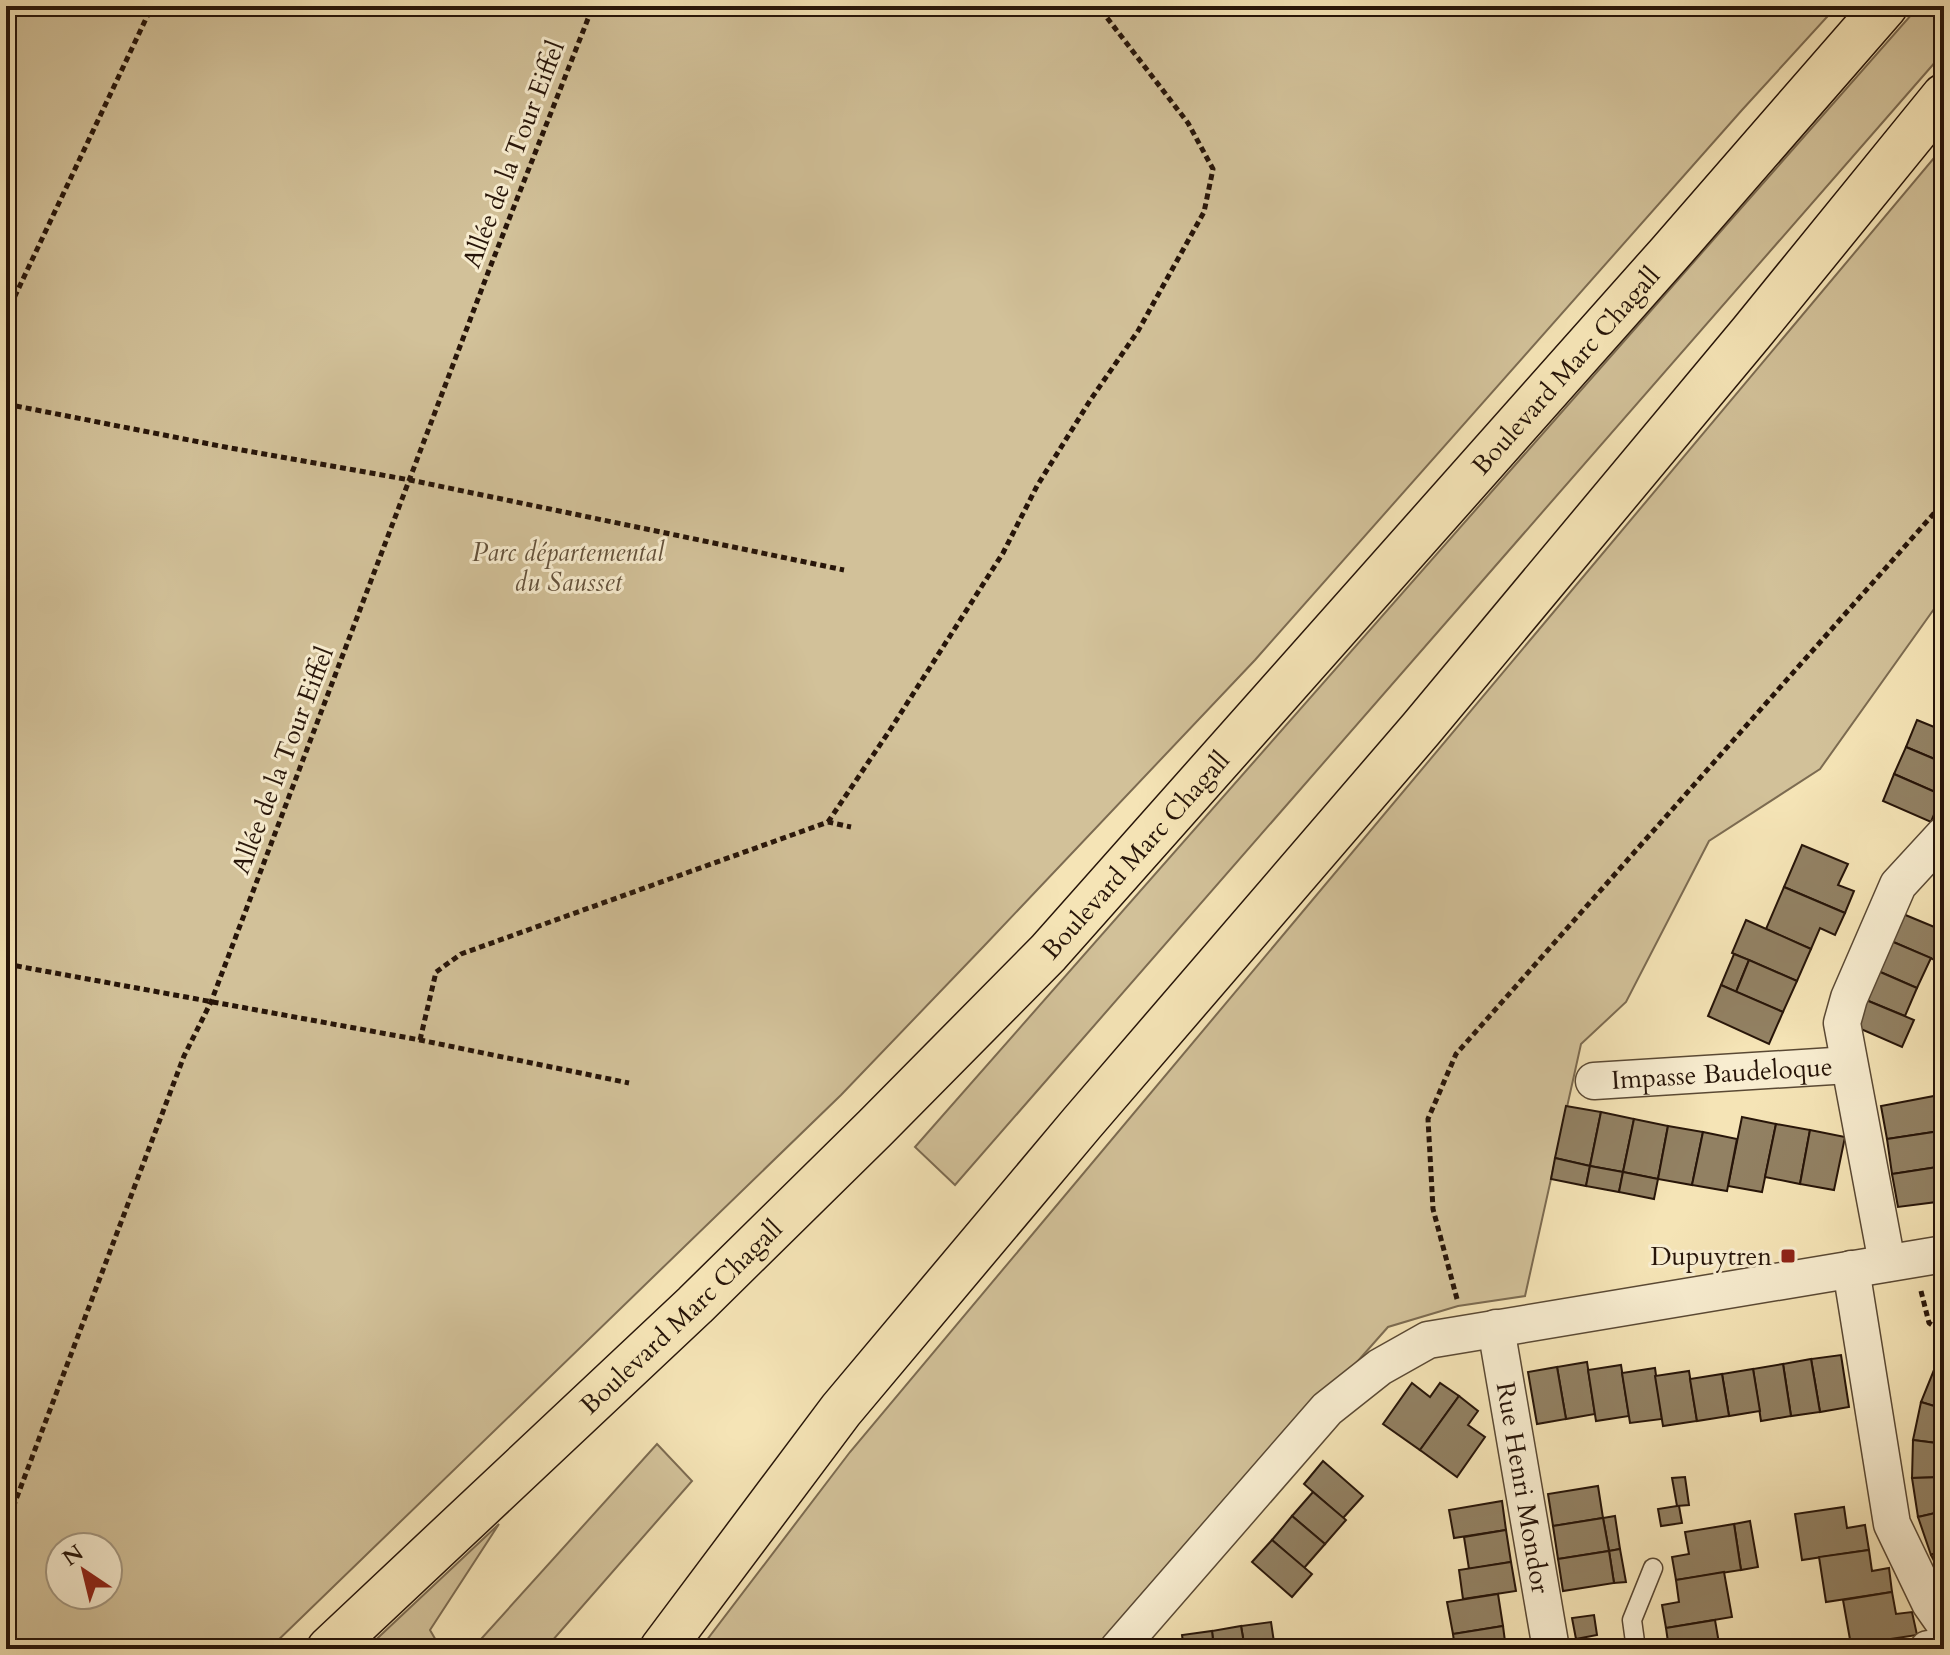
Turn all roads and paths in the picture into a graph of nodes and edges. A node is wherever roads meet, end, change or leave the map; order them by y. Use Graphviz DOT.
graph roads {
  1 [pos="152,6"];
  2 [pos="593,6"];
  3 [pos="1098,6"];
  4 [pos="1885,6"];
  5 [pos="1944,96"];
  6 [pos="6,315"];
  7 [pos="6,404"];
  8 [pos="410,480"];
  9 [pos="1944,502"];
  10 [pos="844,570"];
  11 [pos="828,822"];
  12 [pos="851,827"];
  13 [pos="1944,835"];
  14 [pos="6,964"];
  15 [pos="211,1002"];
  16 [pos="420,1040"];
  17 [pos="1849,1065"];
  18 [pos="1594,1081"];
  19 [pos="629,1083"];
  20 [pos="1944,1254"];
  21 [pos="1887,1263"];
  22 [pos="1851,1269"];
  23 [pos="1919,1285"];
  24 [pos="1481,1331"];
  25 [pos="1944,1333"];
  26 [pos="6,1526"];
  27 [pos="1653,1568"];
  28 [pos="1944,1623"];
  29 [pos="1944,1647"];
  30 [pos="329,1649"];
  31 [pos="662,1649"];
  32 [pos="1118,1649"];
  33 [pos="1551,1649"];
  34 [pos="1636,1649"];
  35 [pos="1928,1649"];
  1 -- 6 [label="path"];
  2 -- 8 [label="path, Allée de la Tour Eiffel"];
  3 -- 11 [label="path"];
  4 -- 30 [label="highway, Boulevard Marc Chagall"];
  5 -- 31 [label="highway"];
  7 -- 8 [label="path"];
  8 -- 10 [label="path"];
  8 -- 15 [label="path, Allée de la Tour Eiffel"];
  9 -- 24 [label="path"];
  11 -- 12 [label="path"];
  11 -- 16 [label="path"];
  13 -- 17 [label="street"];
  14 -- 15 [label="path"];
  15 -- 16 [label="path"];
  15 -- 26 [label="path, Allée de la Tour Eiffel"];
  16 -- 19 [label="path"];
  17 -- 18 [label="street, Impasse Baudeloque"];
  17 -- 21 [label="street"];
  20 -- 21 [label="street"];
  21 -- 22 [label="street"];
  22 -- 24 [label="street"];
  22 -- 28 [label="street"];
  23 -- 25 [label="path"];
  24 -- 32 [label="street"];
  24 -- 33 [label="street, Rue Henri Mondor"];
  27 -- 34 [label="lane"];
  29 -- 35 [label="street"];
}
